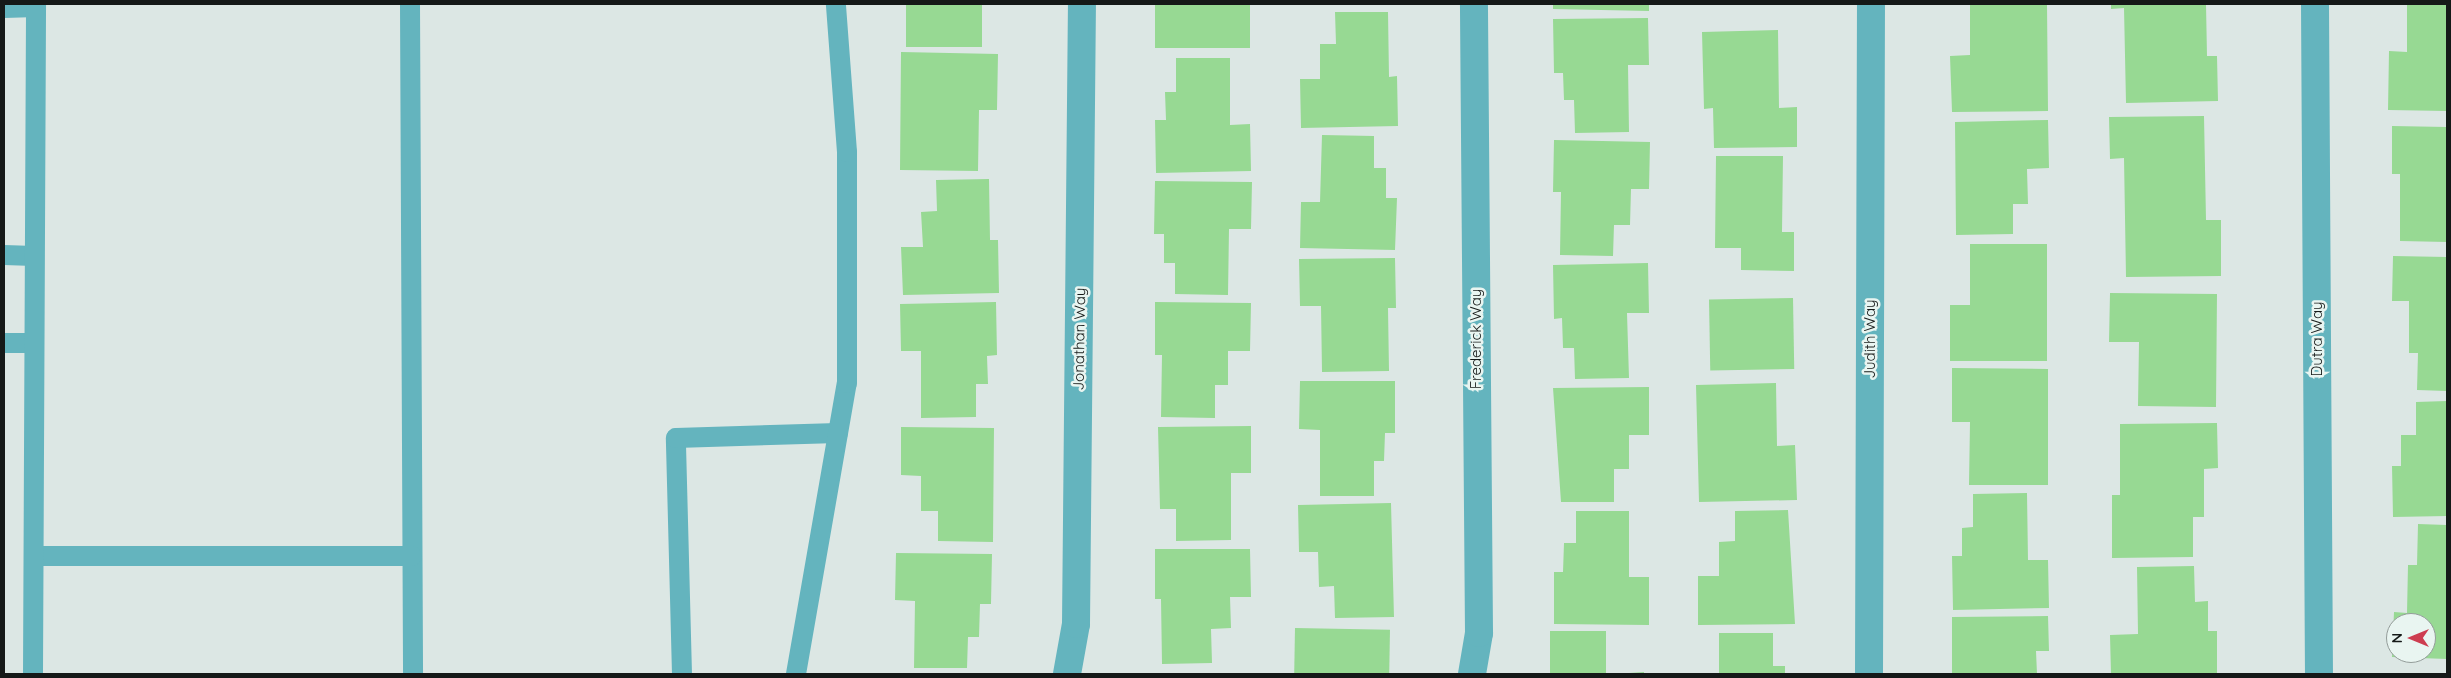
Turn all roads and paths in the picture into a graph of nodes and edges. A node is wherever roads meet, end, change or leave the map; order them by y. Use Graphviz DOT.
graph roads {
  1 [pos="410,4"];
  2 [pos="836,4"];
  3 [pos="1082,4"];
  4 [pos="1474,4"];
  5 [pos="1871,4"];
  6 [pos="2315,4"];
  7 [pos="36,5"];
  8 [pos="4,8"];
  9 [pos="4,256"];
  10 [pos="34,256"];
  11 [pos="4,343"];
  12 [pos="34,343"];
  13 [pos="838,433"];
  14 [pos="34,556"];
  15 [pos="412,556"];
  16 [pos="33,674"];
  17 [pos="413,674"];
  18 [pos="682,674"];
  19 [pos="796,674"];
  20 [pos="1067,674"];
  21 [pos="1472,674"];
  22 [pos="1869,674"];
  23 [pos="2319,674"];
  1 -- 15 [label="lane"];
  2 -- 13 [label="lane"];
  3 -- 20 [label="street, Jonathan Way"];
  4 -- 21 [label="street, Frederick Way"];
  5 -- 22 [label="street, Judith Way"];
  6 -- 23 [label="street, Dutra Way"];
  7 -- 8 [label="lane"];
  7 -- 10 [label="lane"];
  9 -- 10 [label="lane"];
  10 -- 12 [label="lane"];
  11 -- 12 [label="lane"];
  12 -- 14 [label="lane"];
  13 -- 18 [label="lane"];
  13 -- 19 [label="lane"];
  14 -- 15 [label="lane"];
  14 -- 16 [label="lane"];
  15 -- 17 [label="lane"];
}
